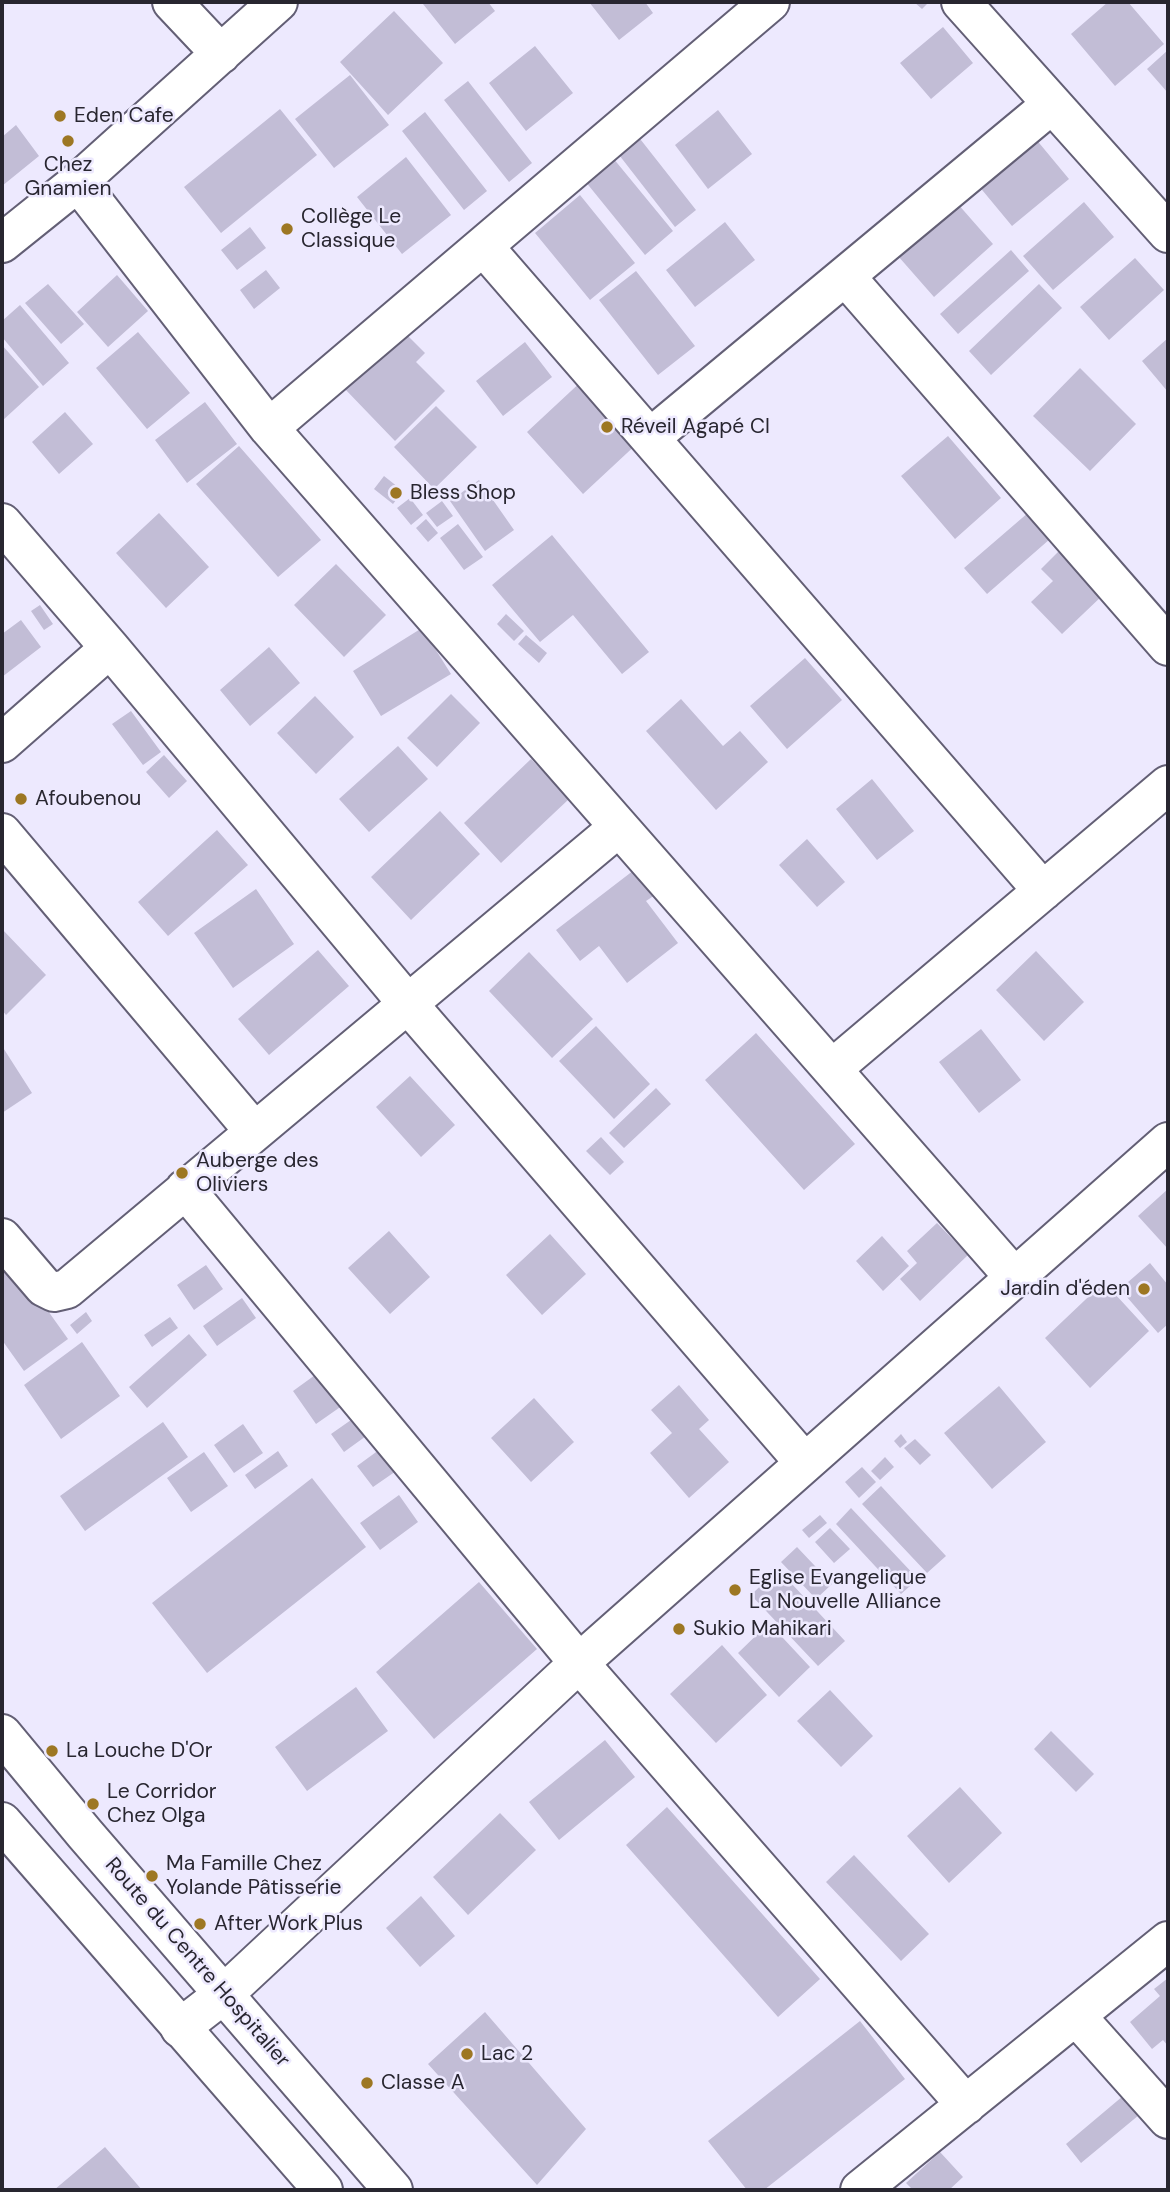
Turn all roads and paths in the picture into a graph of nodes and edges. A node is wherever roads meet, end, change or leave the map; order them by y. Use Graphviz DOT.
graph roads {
  1 [pos="172,2"];
  2 [pos="278,2"];
  3 [pos="770,2"];
  4 [pos="961,2"];
  5 [pos="221,54"];
  6 [pos="1052,104"];
  7 [pos="78,182"];
  8 [pos="1168,233"];
  9 [pos="2,243"];
  10 [pos="484,246"];
  11 [pos="845,276"];
  12 [pos="269,428"];
  13 [pos="650,438"];
  14 [pos="2,523"];
  15 [pos="1168,646"];
  16 [pos="110,648"];
  17 [pos="2,743"];
  18 [pos="1168,785"];
  19 [pos="619,827"];
  20 [pos="2,833"];
  21 [pos="1043,891"];
  22 [pos="408,1004"];
  23 [pos="832,1069"];
  24 [pos="254,1131"];
  25 [pos="1168,1142"];
  26 [pos="185,1189"];
  27 [pos="2,1238"];
  28 [pos="1015,1278"];
  29 [pos="804,1462"];
  30 [pos="579,1663"];
  31 [pos="2,1734"];
  32 [pos="2,1822"];
  33 [pos="1168,1941"];
  34 [pos="224,1994"];
  35 [pos="1076,2016"];
  36 [pos="180,2028"];
  37 [pos="966,2105"];
  38 [pos="1168,2119"];
  39 [pos="323,2190"];
  40 [pos="393,2190"];
  41 [pos="860,2190"];
  1 -- 5 [label="street"];
  2 -- 5 [label="street"];
  3 -- 10 [label="street"];
  4 -- 6 [label="street"];
  5 -- 7 [label="street"];
  6 -- 8 [label="street"];
  6 -- 11 [label="street"];
  7 -- 9 [label="street"];
  7 -- 12 [label="street"];
  10 -- 12 [label="street"];
  10 -- 13 [label="street"];
  11 -- 13 [label="street"];
  11 -- 15 [label="street"];
  12 -- 19 [label="street"];
  13 -- 21 [label="street"];
  14 -- 16 [label="street"];
  16 -- 17 [label="street"];
  16 -- 22 [label="street"];
  18 -- 21 [label="street"];
  19 -- 22 [label="street"];
  19 -- 23 [label="street"];
  20 -- 24 [label="street"];
  21 -- 23 [label="street"];
  22 -- 24 [label="street"];
  22 -- 29 [label="street"];
  23 -- 28 [label="street"];
  24 -- 26 [label="street"];
  25 -- 28 [label="street"];
  26 -- 27 [label="street"];
  26 -- 30 [label="street"];
  28 -- 29 [label="street"];
  29 -- 30 [label="street"];
  30 -- 34 [label="street"];
  30 -- 37 [label="street"];
  31 -- 34 [label="street, Route du Centre Hospitalier"];
  32 -- 36 [label="street"];
  33 -- 35 [label="street"];
  34 -- 36 [label="street"];
  34 -- 40 [label="street, Route du Centre Hospitalier"];
  35 -- 37 [label="street"];
  35 -- 38 [label="street"];
  36 -- 39 [label="street"];
  37 -- 41 [label="street"];
}
